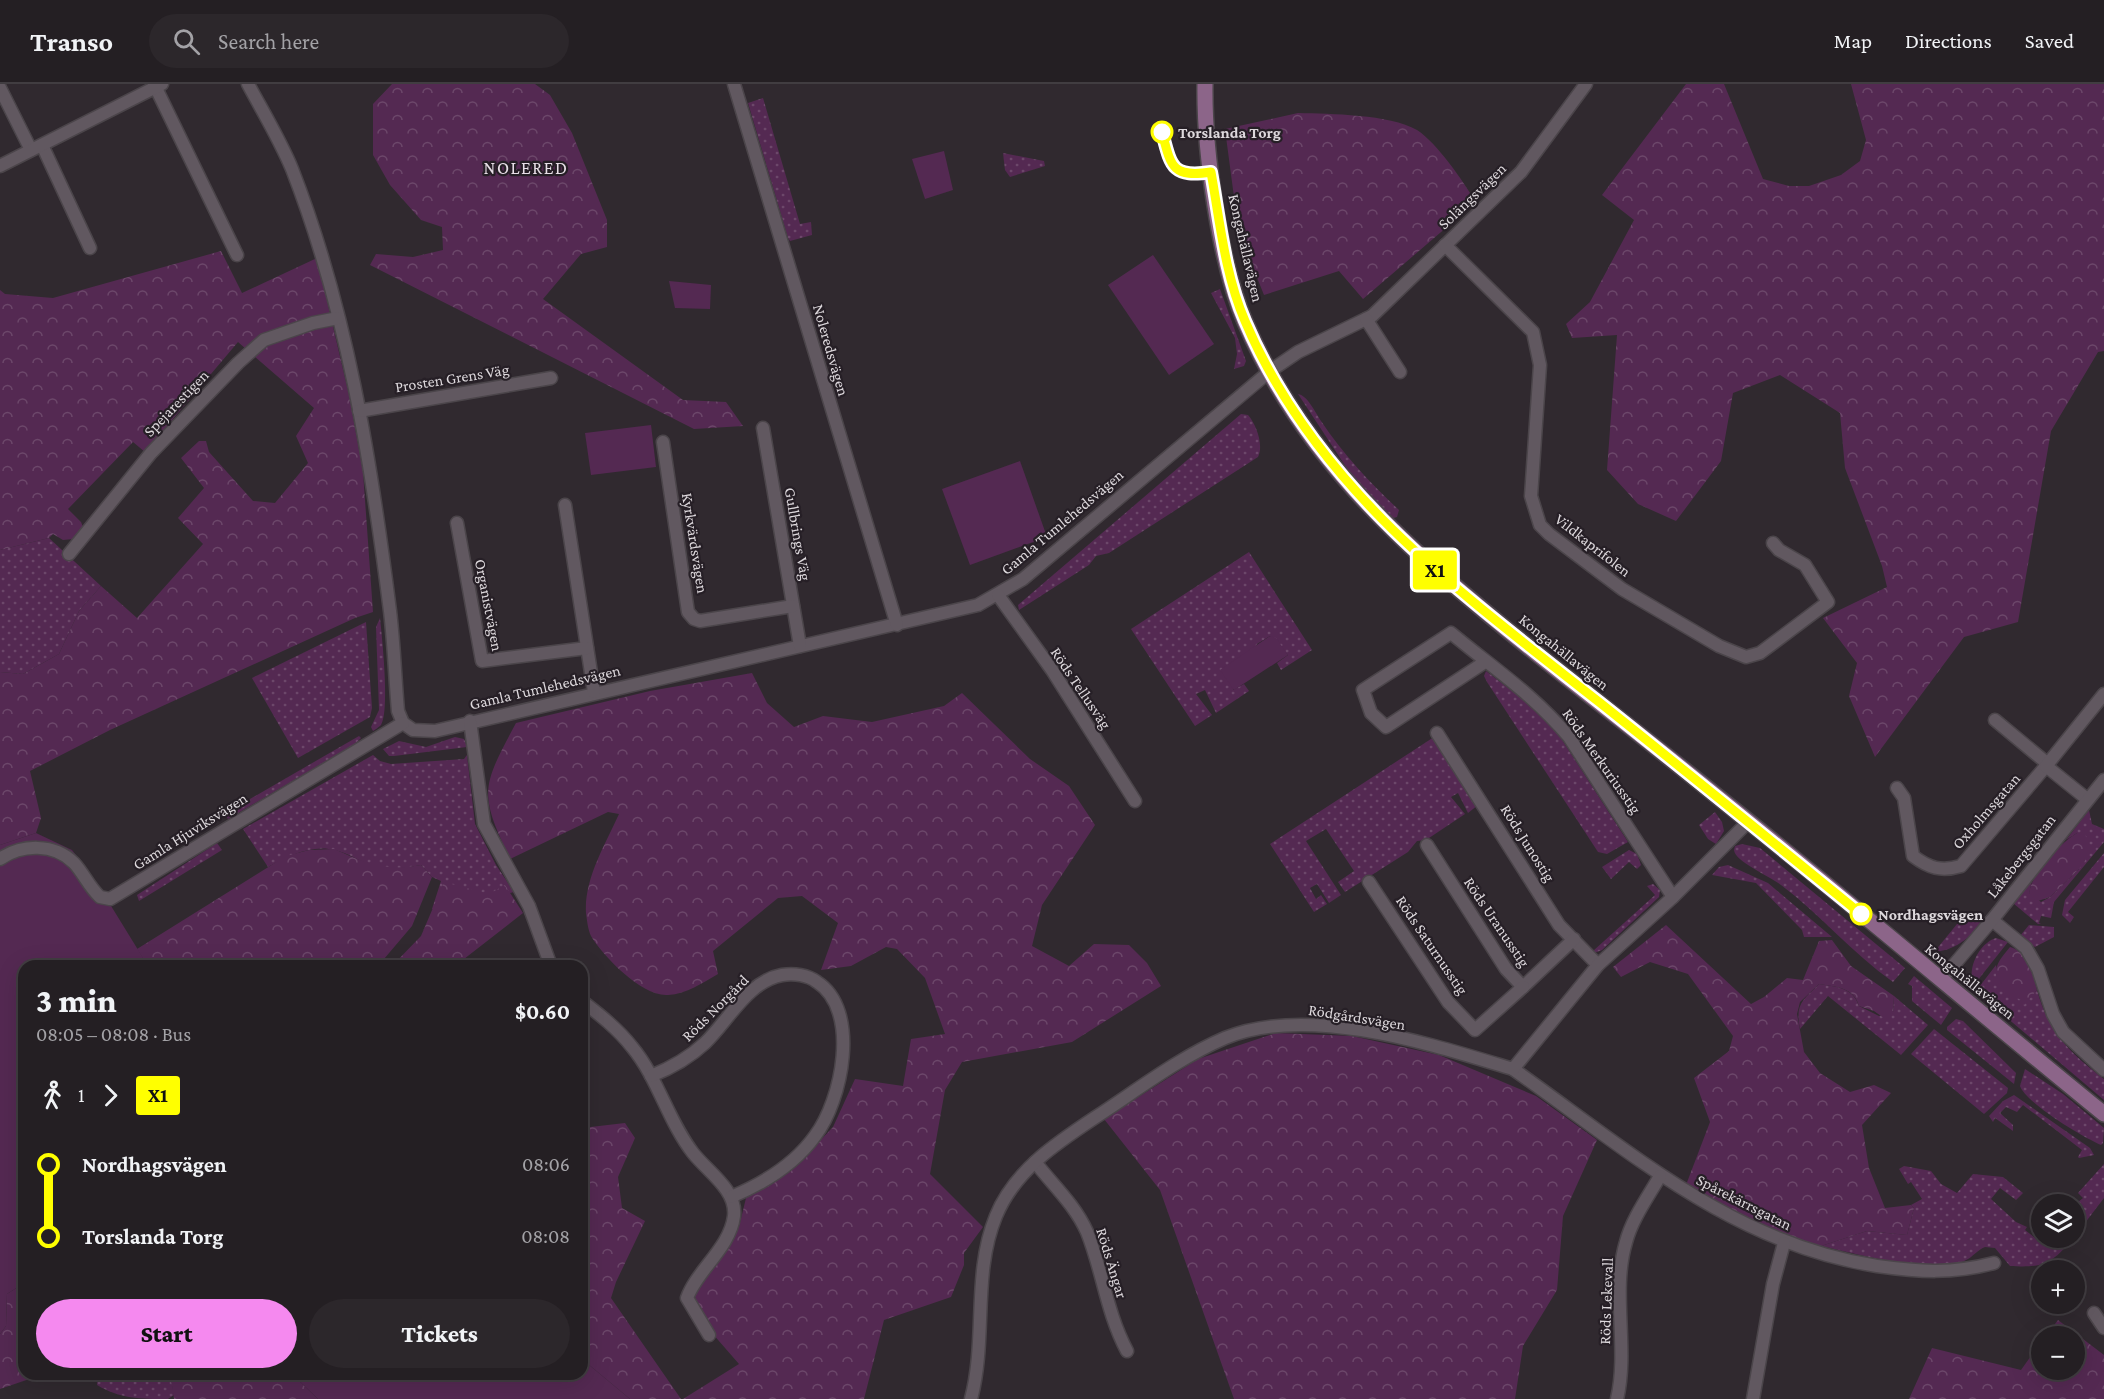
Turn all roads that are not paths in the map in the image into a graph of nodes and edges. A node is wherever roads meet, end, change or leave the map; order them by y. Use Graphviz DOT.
graph roads {
  1 [pos="248,84"];
  2 [pos="734,84"];
  3 [pos="1205,84"];
  4 [pos="1586,84"];
  5 [pos="157,85"];
  6 [pos="0,88"];
  7 [pos="37,147"];
  8 [pos="0,166"];
  9 [pos="1445,245"];
  10 [pos="90,248"];
  11 [pos="237,255"];
  12 [pos="338,318"];
  13 [pos="1365,319"];
  14 [pos="1270,371"];
  15 [pos="1400,372"];
  16 [pos="551,378"];
  17 [pos="358,411"];
  18 [pos="763,428"];
  19 [pos="663,442"];
  20 [pos="566,505"];
  21 [pos="457,523"];
  22 [pos="1773,543"];
  23 [pos="69,554"];
  24 [pos="998,595"];
  25 [pos="793,606"];
  26 [pos="897,625"];
  27 [pos="800,646"];
  28 [pos="587,648"];
  29 [pos="1485,662"];
  30 [pos="594,692"];
  31 [pos="2104,694"];
  32 [pos="1995,720"];
  33 [pos="470,721"];
  34 [pos="403,723"];
  35 [pos="1437,733"];
  36 [pos="2047,765"];
  37 [pos="2104,780"];
  38 [pos="1897,788"];
  39 [pos="2087,799"];
  40 [pos="1135,801"];
  41 [pos="1748,822"];
  42 [pos="1427,845"];
  43 [pos="0,859"];
  44 [pos="1369,882"];
  45 [pos="1673,897"];
  46 [pos="1992,920"];
  47 [pos="1574,939"];
  48 [pos="549,960"];
  49 [pos="1598,965"];
  50 [pos="1941,980"];
  51 [pos="1523,987"];
  52 [pos="588,1006"];
  53 [pos="1513,1069"];
  54 [pos="2104,1070"];
  55 [pos="651,1076"];
  56 [pos="2104,1114"];
  57 [pos="1035,1162"];
  58 [pos="1660,1176"];
  59 [pos="731,1197"];
  60 [pos="1784,1242"];
  61 [pos="1994,1263"];
  62 [pos="2094,1313"];
  63 [pos="2104,1328"];
  64 [pos="709,1335"];
  65 [pos="1127,1351"];
  66 [pos="1755,1398"];
  67 [pos="971,1399"];
  68 [pos="1617,1399"];
  1 -- 12 [label="street"];
  2 -- 26 [label="street, Noleredsvägen"];
  3 -- 14 [label="street, Kongahällavägen"];
  4 -- 9 [label="street, Solängsvägen"];
  5 -- 7 [label="street"];
  5 -- 11 [label="street"];
  6 -- 7 [label="street"];
  7 -- 8 [label="street"];
  7 -- 10 [label="street"];
  9 -- 13 [label="street, Solängsvägen"];
  9 -- 22 [label="street, Vildkaprifolen"];
  12 -- 17 [label="street"];
  12 -- 23 [label="street, Spejarestigen"];
  13 -- 14 [label="street, Solängsvägen"];
  13 -- 15 [label="street"];
  14 -- 24 [label="street, Gamla Tumlehedsvägen"];
  14 -- 41 [label="street, Kongahällavägen"];
  16 -- 17 [label="street, Prosten Grens Väg"];
  17 -- 34 [label="street"];
  18 -- 25 [label="street, Gullbrings Väg"];
  19 -- 25 [label="street, Kyrkvärdsvägen"];
  20 -- 28 [label="street"];
  21 -- 28 [label="street, Organistvägen"];
  24 -- 26 [label="street, Gamla Tumlehedsvägen"];
  24 -- 40 [label="street, Röds Tellusväg"];
  25 -- 27 [label="street, Gullbrings Väg"];
  26 -- 27 [label="street, Gamla Tumlehedsvägen"];
  27 -- 30 [label="street, Gamla Tumlehedsvägen"];
  28 -- 30 [label="street"];
  29 -- 29 [label="street, Röds Merkuriusstig"];
  29 -- 45 [label="street, Röds Merkuriusstig"];
  30 -- 33 [label="street, Gamla Tumlehedsvägen"];
  31 -- 36 [label="street, Oxholmsgatan"];
  32 -- 36 [label="street"];
  33 -- 34 [label="street, Gamla Tumlehedsvägen"];
  33 -- 48 [label="street"];
  34 -- 43 [label="street, Gamla Hjuviksvägen"];
  35 -- 47 [label="street, Röds Junostig"];
  36 -- 38 [label="street, Oxholmsgatan"];
  36 -- 39 [label="street"];
  37 -- 39 [label="street, Låkebergsgatan"];
  39 -- 46 [label="street, Låkebergsgatan"];
  41 -- 45 [label="street"];
  41 -- 50 [label="street, Kongahällavägen"];
  42 -- 51 [label="street, Röds Uranusstig"];
  44 -- 51 [label="street, Röds Saturnusstig"];
  45 -- 49 [label="street"];
  46 -- 50 [label="street, Låkebergsgatan"];
  46 -- 54 [label="street"];
  47 -- 49 [label="street, Röds Junostig"];
  47 -- 51 [label="street, Röds Uranusstig"];
  49 -- 53 [label="street"];
  50 -- 56 [label="street, Kongahällavägen"];
  52 -- 55 [label="street"];
  53 -- 57 [label="street, Rödgårdsvägen"];
  53 -- 58 [label="street, Spårekärrsgatan"];
  55 -- 59 [label="street"];
  55 -- 59 [label="street, Röds Norgård"];
  57 -- 65 [label="street, Röds Ängar"];
  57 -- 67 [label="street, Rödgårdsvägen"];
  58 -- 60 [label="street, Spårekärrsgatan"];
  58 -- 68 [label="street, Röds Lekevall"];
  59 -- 64 [label="street"];
  60 -- 61 [label="street, Spårekärrsgatan"];
  60 -- 66 [label="street"];
  62 -- 63 [label="street"];
}
